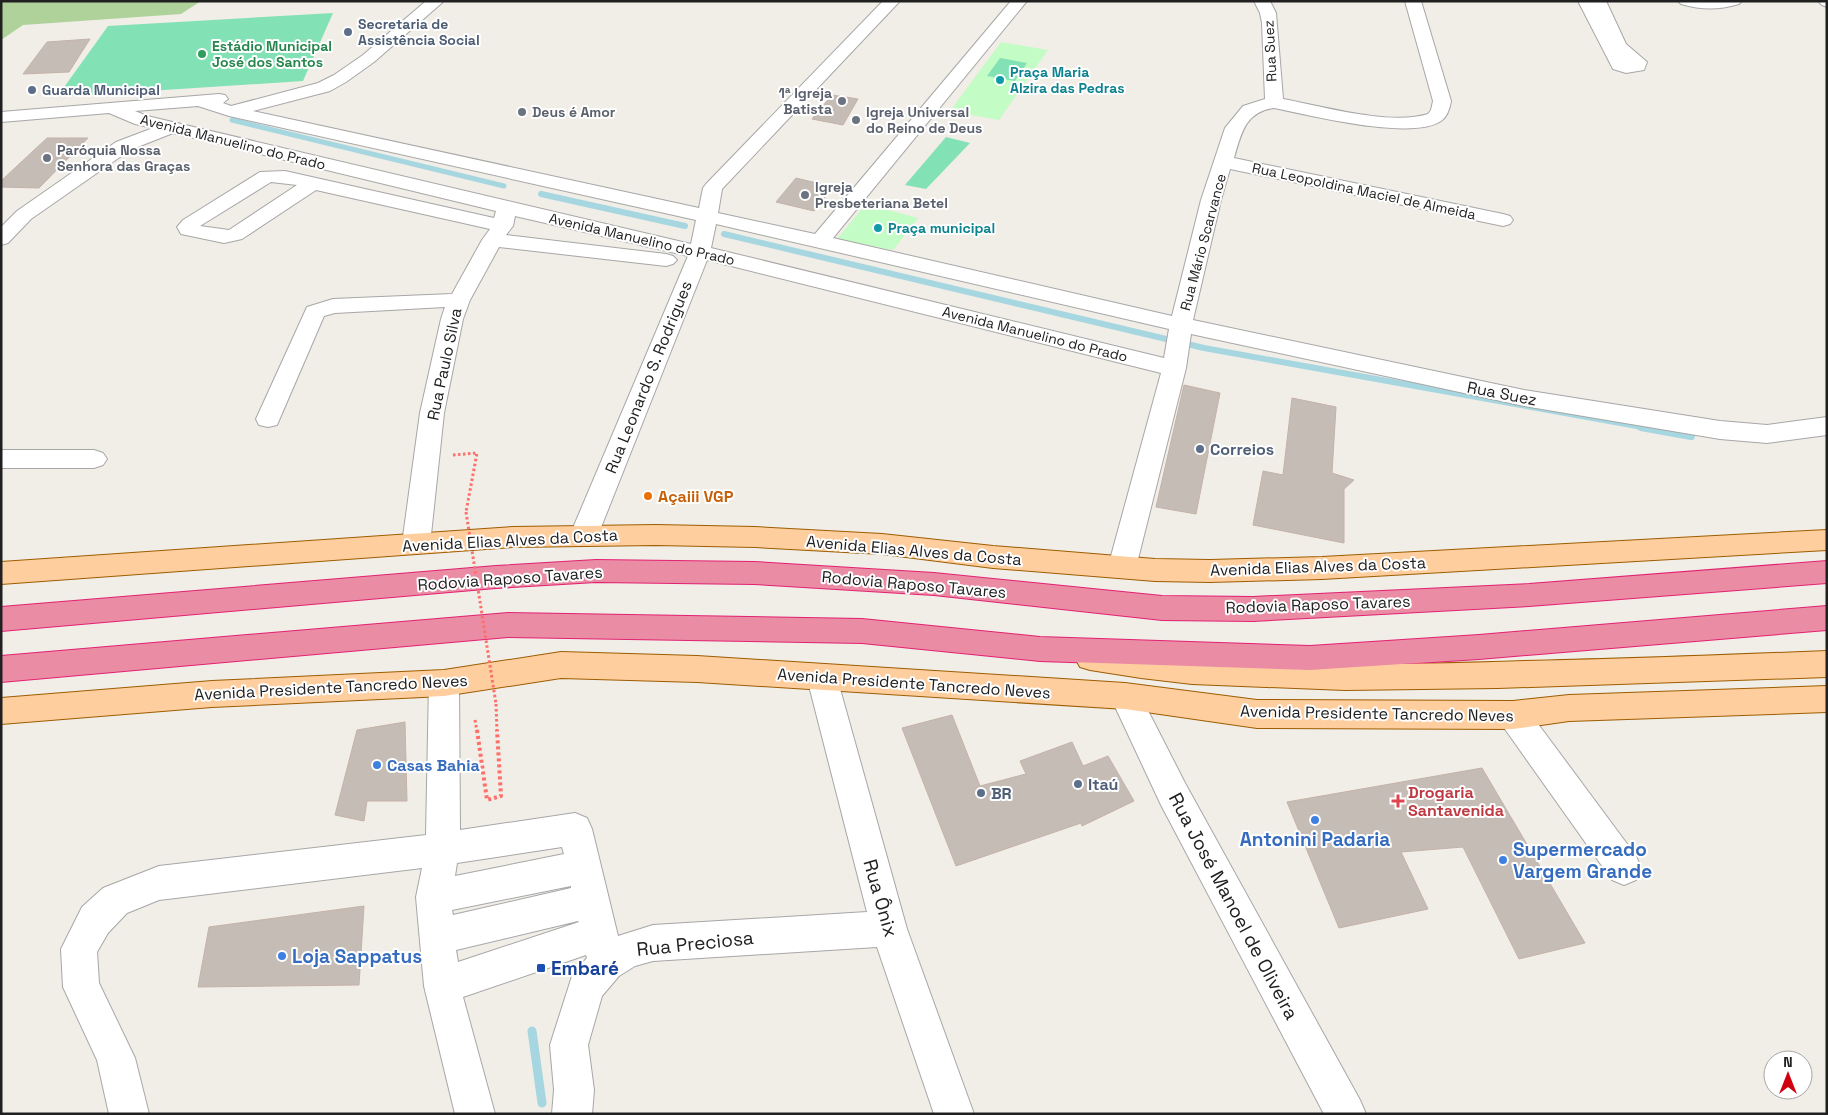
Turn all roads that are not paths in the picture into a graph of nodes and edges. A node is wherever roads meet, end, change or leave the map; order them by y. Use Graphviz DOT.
graph roads {
  1 [pos="436,1"];
  2 [pos="892,1"];
  3 [pos="1020,1"];
  4 [pos="1262,1"];
  5 [pos="1413,1"];
  6 [pos="1586,1"];
  7 [pos="1598,1"];
  8 [pos="1686,1"];
  9 [pos="1734,1"];
  10 [pos="296,95"];
  11 [pos="200,100"];
  12 [pos="1274,103"];
  13 [pos="111,108"];
  14 [pos="229,111"];
  15 [pos="1,117"];
  16 [pos="173,127"];
  17 [pos="1224,162"];
  18 [pos="534,177"];
  19 [pos="312,184"];
  20 [pos="706,217"];
  21 [pos="1503,220"];
  22 [pos="500,225"];
  23 [pos="1,239"];
  24 [pos="820,241"];
  25 [pos="697,258"];
  26 [pos="459,300"];
  27 [pos="1181,326"];
  28 [pos="1174,368"];
  29 [pos="268,419"];
  30 [pos="1827,426"];
  31 [pos="1,459"];
  32 [pos="94,459"];
  33 [pos="584,535"];
  34 [pos="1827,540"];
  35 [pos="416,544"];
  36 [pos="1122,567"];
  37 [pos="1827,572"];
  38 [pos="1,573"];
  39 [pos="1827,618"];
  40 [pos="1,619"];
  41 [pos="1040,649"];
  42 [pos="1827,664"];
  43 [pos="1,669"];
  44 [pos="822,678"];
  45 [pos="444,683"];
  46 [pos="1125,696"];
  47 [pos="1827,698"];
  48 [pos="1,712"];
  49 [pos="1513,715"];
  50 [pos="443,848"];
  51 [pos="584,866"];
  52 [pos="1624,868"];
  53 [pos="432,897"];
  54 [pos="889,929"];
  55 [pos="599,932"];
  56 [pos="436,937"];
  57 [pos="442,986"];
  58 [pos="129,1114"];
  59 [pos="475,1114"];
  60 [pos="572,1114"];
  61 [pos="954,1114"];
  62 [pos="1346,1114"];
  1 -- 10 [label="street"];
  2 -- 20 [label="street, Rua Leonardo S. Rodrigues"];
  3 -- 24 [label="street"];
  4 -- 12 [label="street, Rua Suez"];
  5 -- 12 [label="street, Rua Mário Scarvance"];
  6 -- 7 [label="street"];
  8 -- 9 [label="street"];
  10 -- 11 [label="street"];
  10 -- 14 [label="street"];
  11 -- 13 [label="street"];
  11 -- 14 [label="street, Avenida Manuelino do Prado"];
  12 -- 17 [label="street, Rua Mário Scarvance"];
  13 -- 15 [label="street"];
  13 -- 16 [label="street, Avenida Manuelino do Prado"];
  14 -- 16 [label="street"];
  14 -- 18 [label="street, Avenida Manuelino do Prado"];
  16 -- 22 [label="street, Avenida Manuelino do Prado"];
  16 -- 23 [label="street"];
  17 -- 21 [label="street, Rua Leopoldina Maciel de Almeida"];
  17 -- 27 [label="street, Rua Mário Scarvance"];
  18 -- 20 [label="street, Avenida Manuelino do Prado"];
  18 -- 22 [label="street, Rua Paulo Silva"];
  19 -- 19 [label="street"];
  19 -- 22 [label="street"];
  20 -- 24 [label="street, Avenida Manuelino do Prado"];
  20 -- 25 [label="street, Rua Leonardo S. Rodrigues"];
  22 -- 25 [label="street, Avenida Manuelino do Prado"];
  22 -- 25 [label="street"];
  22 -- 26 [label="street, Rua Paulo Silva"];
  24 -- 27 [label="street, Avenida Manuelino do Prado"];
  25 -- 28 [label="street, Avenida Manuelino do Prado"];
  25 -- 33 [label="street, Rua Leonardo S. Rodrigues"];
  26 -- 29 [label="street"];
  26 -- 35 [label="street, Rua Paulo Silva"];
  27 -- 28 [label="street, Rua Mário Scarvance"];
  27 -- 30 [label="street, Rua Suez"];
  28 -- 36 [label="street, Rua Mário Scarvance"];
  31 -- 32 [label="street"];
  33 -- 35 [label="main road, Avenida Elias Alves da Costa"];
  33 -- 36 [label="main road, Avenida Elias Alves da Costa"];
  34 -- 36 [label="main road, Avenida Elias Alves da Costa"];
  35 -- 38 [label="main road, Avenida Elias Alves da Costa"];
  37 -- 40 [label="highway, Rodovia Raposo Tavares"];
  39 -- 41 [label="highway"];
  41 -- 42 [label="main road"];
  41 -- 43 [label="highway"];
  44 -- 45 [label="main road, Avenida Presidente Tancredo Neves"];
  44 -- 46 [label="main road, Avenida Presidente Tancredo Neves"];
  44 -- 54 [label="street, Rua Ônix"];
  45 -- 48 [label="main road, Avenida Presidente Tancredo Neves"];
  45 -- 50 [label="street"];
  46 -- 49 [label="main road, Avenida Presidente Tancredo Neves"];
  46 -- 62 [label="street, Rua José Manoel de Oliveira"];
  47 -- 49 [label="main road, Avenida Presidente Tancredo Neves"];
  49 -- 52 [label="street"];
  50 -- 51 [label="street"];
  50 -- 53 [label="street"];
  50 -- 58 [label="street"];
  51 -- 53 [label="street"];
  51 -- 55 [label="street"];
  53 -- 56 [label="street"];
  54 -- 55 [label="street, Rua Preciosa"];
  54 -- 61 [label="street, Rua Ônix"];
  55 -- 56 [label="street"];
  55 -- 57 [label="street"];
  55 -- 60 [label="street, Rua Preciosa"];
  56 -- 57 [label="street"];
  57 -- 59 [label="street"];
}
